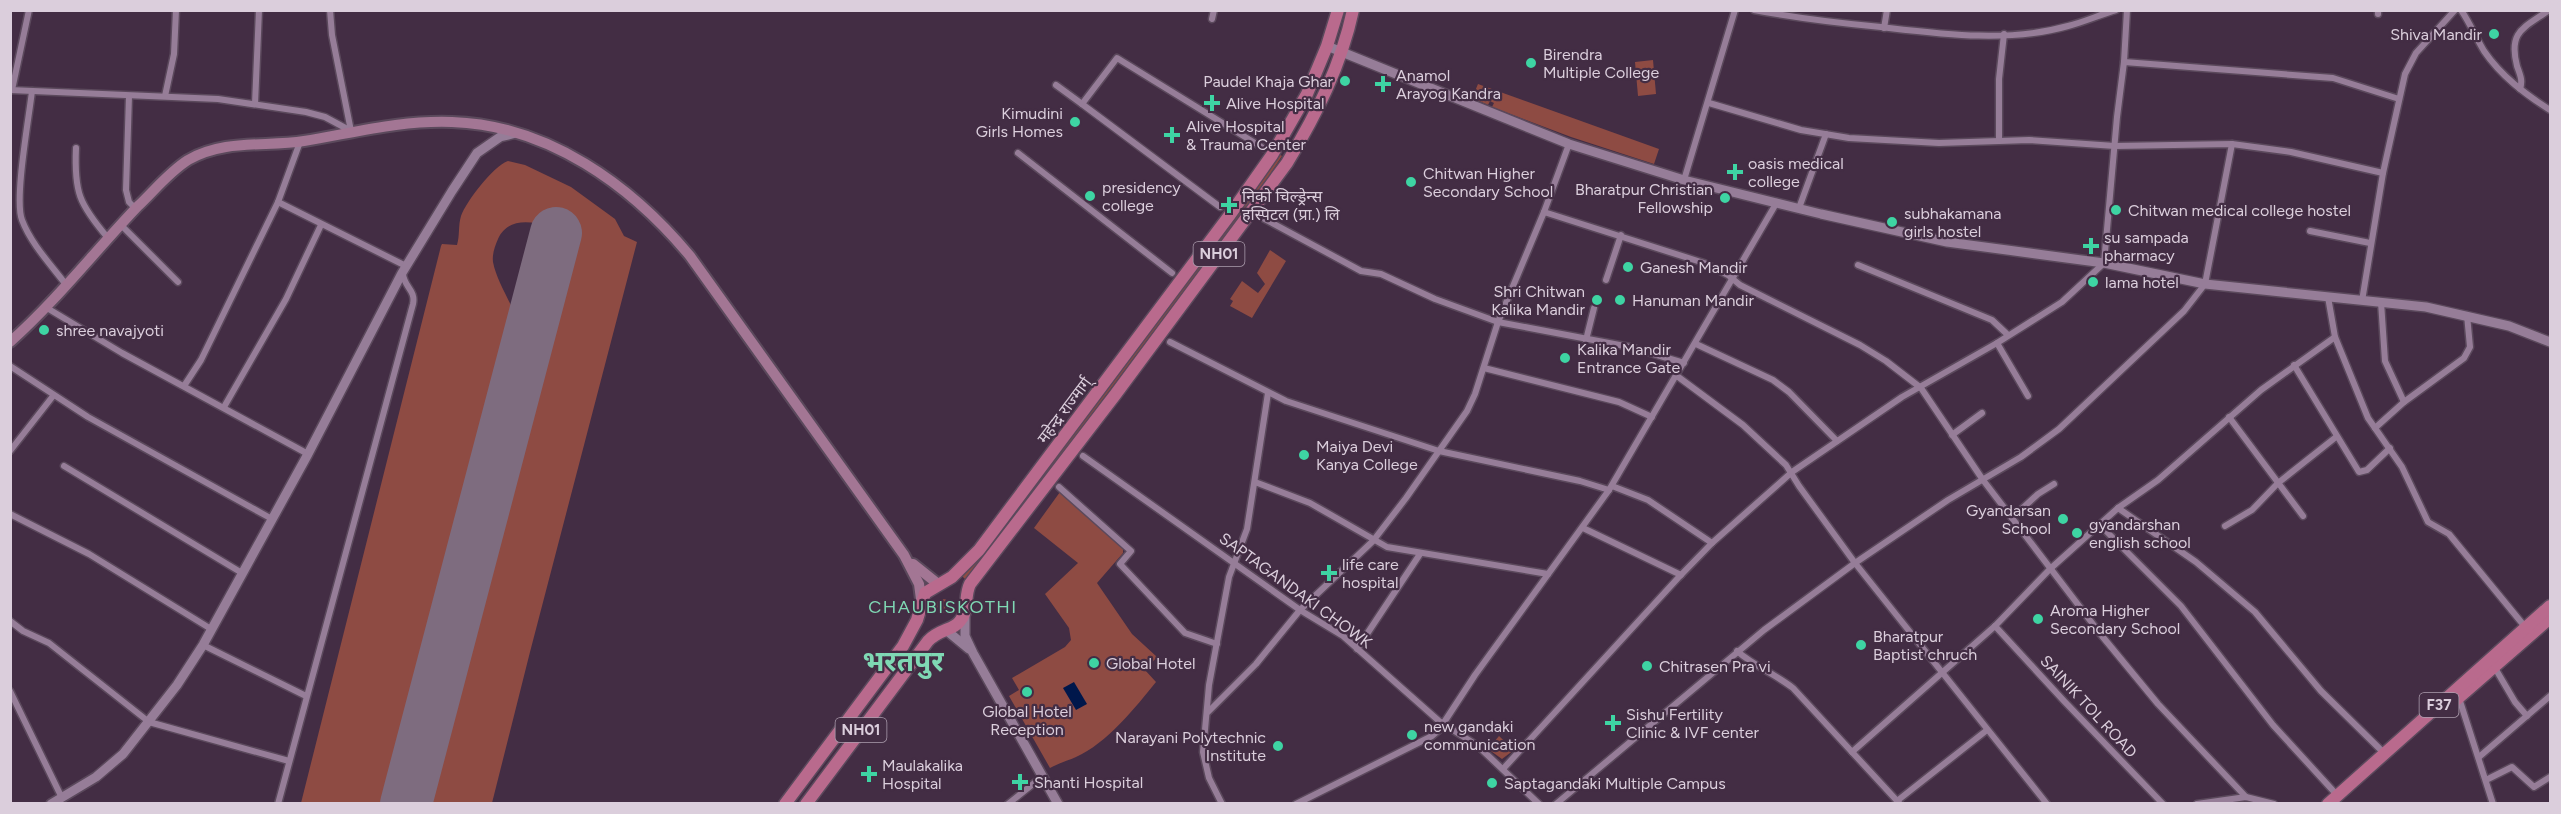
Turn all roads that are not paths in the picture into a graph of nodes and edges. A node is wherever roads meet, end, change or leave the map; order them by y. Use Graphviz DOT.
graph roads {
  1 [pos="29,10"];
  2 [pos="176,10"];
  3 [pos="259,10"];
  4 [pos="330,10"];
  5 [pos="1214,10"];
  6 [pos="1338,10"];
  7 [pos="1353,10"];
  8 [pos="1735,10"];
  9 [pos="1754,10"];
  10 [pos="1887,10"];
  11 [pos="2116,10"];
  12 [pos="2127,10"];
  13 [pos="2455,10"];
  14 [pos="2461,10"];
  15 [pos="2549,10"];
  16 [pos="1212,19"];
  17 [pos="1884,28"];
  18 [pos="2004,34"];
  19 [pos="1327,46"];
  20 [pos="1343,51"];
  21 [pos="2124,62"];
  22 [pos="1056,85"];
  23 [pos="2520,89"];
  24 [pos="11,90"];
  25 [pos="32,91"];
  26 [pos="129,96"];
  27 [pos="165,96"];
  28 [pos="2398,99"];
  29 [pos="1709,103"];
  30 [pos="255,104"];
  31 [pos="1082,104"];
  32 [pos="2550,110"];
  33 [pos="351,131"];
  34 [pos="516,133"];
  35 [pos="1826,134"];
  36 [pos="1999,139"];
  37 [pos="300,142"];
  38 [pos="1569,144"];
  39 [pos="2232,144"];
  40 [pos="2115,146"];
  41 [pos="76,148"];
  42 [pos="1263,148"];
  43 [pos="1018,153"];
  44 [pos="2382,173"];
  45 [pos="1684,180"];
  46 [pos="278,202"];
  47 [pos="1777,202"];
  48 [pos="1220,207"];
  49 [pos="1799,208"];
  50 [pos="136,209"];
  51 [pos="1544,212"];
  52 [pos="1263,218"];
  53 [pos="120,224"];
  54 [pos="321,225"];
  55 [pos="2310,231"];
  56 [pos="1621,235"];
  57 [pos="108,238"];
  58 [pos="2370,243"];
  59 [pos="2104,263"];
  60 [pos="1858,265"];
  61 [pos="404,269"];
  62 [pos="1172,273"];
  63 [pos="1732,278"];
  64 [pos="1606,280"];
  65 [pos="178,282"];
  66 [pos="2205,284"];
  67 [pos="67,286"];
  68 [pos="2328,297"];
  69 [pos="2362,301"];
  70 [pos="2381,302"];
  71 [pos="47,308"];
  72 [pos="1594,308"];
  73 [pos="2467,315"];
  74 [pos="1498,322"];
  75 [pos="2008,335"];
  76 [pos="2335,337"];
  77 [pos="1586,340"];
  78 [pos="10,342"];
  79 [pos="1170,342"];
  80 [pos="2550,342"];
  81 [pos="1997,343"];
  82 [pos="1696,344"];
  83 [pos="1684,363"];
  84 [pos="2294,365"];
  85 [pos="10,366"];
  86 [pos="1484,368"];
  87 [pos="1677,376"];
  88 [pos="184,386"];
  89 [pos="1921,388"];
  90 [pos="1268,393"];
  91 [pos="53,396"];
  92 [pos="2028,396"];
  93 [pos="2404,402"];
  94 [pos="224,407"];
  95 [pos="1982,413"];
  96 [pos="1652,417"];
  97 [pos="2229,417"];
  98 [pos="2375,428"];
  99 [pos="1952,435"];
  100 [pos="2336,437"];
  101 [pos="1837,441"];
  102 [pos="2390,448"];
  103 [pos="10,451"];
  104 [pos="1438,451"];
  105 [pos="308,454"];
  106 [pos="1083,456"];
  107 [pos="64,466"];
  108 [pos="1792,472"];
  109 [pos="1983,480"];
  110 [pos="1255,482"];
  111 [pos="2278,483"];
  112 [pos="2054,484"];
  113 [pos="1059,487"];
  114 [pos="1610,488"];
  115 [pos="2118,508"];
  116 [pos="10,514"];
  117 [pos="2303,516"];
  118 [pos="2012,518"];
  119 [pos="272,519"];
  120 [pos="2100,525"];
  121 [pos="2225,526"];
  122 [pos="1583,528"];
  123 [pos="1373,541"];
  124 [pos="1712,543"];
  125 [pos="1420,554"];
  126 [pos="904,555"];
  127 [pos="1235,563"];
  128 [pos="1855,563"];
  129 [pos="2050,569"];
  130 [pos="242,573"];
  131 [pos="1548,574"];
  132 [pos="1682,575"];
  133 [pos="941,584"];
  134 [pos="921,603"];
  135 [pos="2550,606"];
  136 [pos="965,610"];
  137 [pos="1300,610"];
  138 [pos="2550,618"];
  139 [pos="10,621"];
  140 [pos="1995,626"];
  141 [pos="2526,628"];
  142 [pos="211,630"];
  143 [pos="943,630"];
  144 [pos="1217,644"];
  145 [pos="203,645"];
  146 [pos="1358,649"];
  147 [pos="1737,651"];
  148 [pos="973,653"];
  149 [pos="2495,668"];
  150 [pos="1941,673"];
  151 [pos="10,691"];
  152 [pos="306,696"];
  153 [pos="2550,696"];
  154 [pos="2459,698"];
  155 [pos="1208,712"];
  156 [pos="2527,716"];
  157 [pos="149,722"];
  158 [pos="1443,723"];
  159 [pos="1987,730"];
  160 [pos="1852,752"];
  161 [pos="2384,753"];
  162 [pos="2479,757"];
  163 [pos="289,761"];
  164 [pos="1503,769"];
  165 [pos="1043,776"];
  166 [pos="2550,777"];
  167 [pos="2486,780"];
  168 [pos="2246,797"];
  169 [pos="62,798"];
  170 [pos="2334,801"];
  171 [pos="1899,802"];
  172 [pos="51,804"];
  173 [pos="278,804"];
  174 [pos="785,804"];
  175 [pos="806,804"];
  176 [pos="1008,804"];
  177 [pos="1058,804"];
  178 [pos="1222,804"];
  179 [pos="1296,804"];
  180 [pos="1539,804"];
  181 [pos="1556,804"];
  182 [pos="2047,804"];
  183 [pos="2163,804"];
  184 [pos="2197,804"];
  185 [pos="2274,804"];
  186 [pos="2493,804"];
  1 -- 24 [label="street"];
  2 -- 27 [label="street"];
  3 -- 30 [label="street"];
  4 -- 33 [label="street"];
  5 -- 16 [label="street"];
  6 -- 19 [label="highway, महेन्द्र राज्मार्ग् / NH01"];
  7 -- 20 [label="highway, महेन्द्र राज्मार्ग् / NH01"];
  8 -- 29 [label="street"];
  9 -- 17 [label="street"];
  10 -- 17 [label="street"];
  11 -- 18 [label="street"];
  12 -- 21 [label="street"];
  13 -- 28 [label="street"];
  14 -- 23 [label="street"];
  15 -- 23 [label="street"];
  17 -- 18 [label="street"];
  18 -- 36 [label="street"];
  19 -- 20 [label="street"];
  19 -- 133 [label="highway, महेन्द्र राज्मार्ग् / NH01"];
  20 -- 38 [label="street"];
  20 -- 136 [label="highway, महेन्द्र राज्मार्ग् / NH01"];
  21 -- 28 [label="street"];
  21 -- 40 [label="street"];
  22 -- 31 [label="street"];
  23 -- 32 [label="street"];
  24 -- 25 [label="street"];
  25 -- 26 [label="street"];
  25 -- 67 [label="street"];
  26 -- 27 [label="street"];
  26 -- 50 [label="street"];
  27 -- 30 [label="street"];
  28 -- 44 [label="street"];
  29 -- 35 [label="street"];
  29 -- 45 [label="street"];
  30 -- 33 [label="street"];
  31 -- 42 [label="street"];
  31 -- 48 [label="street"];
  33 -- 34 [label="main road"];
  33 -- 37 [label="main road"];
  34 -- 61 [label="street"];
  34 -- 126 [label="main road"];
  35 -- 36 [label="street"];
  35 -- 49 [label="street"];
  36 -- 40 [label="street"];
  37 -- 46 [label="street"];
  37 -- 50 [label="main road"];
  38 -- 45 [label="street"];
  38 -- 51 [label="street"];
  39 -- 40 [label="street"];
  39 -- 44 [label="street"];
  39 -- 66 [label="street"];
  40 -- 59 [label="street"];
  41 -- 57 [label="street"];
  43 -- 62 [label="street"];
  44 -- 58 [label="street"];
  45 -- 47 [label="street"];
  46 -- 54 [label="street"];
  46 -- 88 [label="street"];
  47 -- 49 [label="street"];
  47 -- 63 [label="street"];
  49 -- 59 [label="street"];
  50 -- 53 [label="main road"];
  51 -- 56 [label="street"];
  51 -- 74 [label="street"];
  52 -- 74 [label="street"];
  53 -- 57 [label="main road"];
  53 -- 65 [label="street"];
  54 -- 61 [label="street"];
  54 -- 94 [label="street"];
  55 -- 58 [label="street"];
  56 -- 63 [label="street"];
  56 -- 64 [label="street"];
  57 -- 67 [label="main road"];
  58 -- 69 [label="street"];
  59 -- 66 [label="street"];
  59 -- 75 [label="street"];
  60 -- 75 [label="street"];
  61 -- 105 [label="street"];
  61 -- 152 [label="street"];
  63 -- 82 [label="street"];
  63 -- 89 [label="street"];
  66 -- 68 [label="street"];
  66 -- 109 [label="street"];
  67 -- 71 [label="main road"];
  68 -- 69 [label="street"];
  68 -- 76 [label="street"];
  69 -- 70 [label="street"];
  70 -- 73 [label="street"];
  70 -- 93 [label="street"];
  71 -- 78 [label="main road"];
  71 -- 88 [label="street"];
  72 -- 77 [label="street"];
  73 -- 80 [label="street"];
  73 -- 93 [label="street"];
  74 -- 77 [label="street"];
  74 -- 86 [label="street"];
  75 -- 81 [label="street"];
  76 -- 84 [label="street"];
  76 -- 98 [label="street"];
  77 -- 83 [label="street"];
  79 -- 90 [label="street"];
  81 -- 89 [label="street"];
  81 -- 92 [label="street"];
  82 -- 83 [label="street"];
  82 -- 101 [label="street"];
  83 -- 87 [label="street"];
  84 -- 97 [label="street"];
  84 -- 100 [label="street"];
  85 -- 91 [label="street"];
  86 -- 96 [label="street"];
  86 -- 104 [label="street"];
  87 -- 96 [label="street"];
  87 -- 108 [label="street"];
  88 -- 94 [label="street"];
  89 -- 99 [label="street"];
  89 -- 101 [label="street"];
  90 -- 104 [label="street"];
  90 -- 110 [label="street"];
  91 -- 103 [label="street"];
  91 -- 119 [label="street"];
  93 -- 98 [label="street"];
  94 -- 105 [label="street"];
  95 -- 99 [label="street"];
  96 -- 114 [label="street"];
  97 -- 111 [label="street"];
  97 -- 115 [label="street"];
  98 -- 102 [label="street"];
  99 -- 109 [label="street"];
  100 -- 102 [label="street"];
  100 -- 111 [label="street"];
  101 -- 108 [label="street"];
  102 -- 141 [label="street"];
  104 -- 114 [label="street"];
  104 -- 123 [label="street"];
  105 -- 119 [label="street"];
  106 -- 127 [label="street, SAPTAGANDAKI CHOWK"];
  107 -- 130 [label="street"];
  108 -- 124 [label="street"];
  108 -- 128 [label="street"];
  109 -- 118 [label="street"];
  109 -- 128 [label="street"];
  110 -- 123 [label="street"];
  110 -- 127 [label="street"];
  111 -- 117 [label="street"];
  111 -- 121 [label="street"];
  112 -- 118 [label="street"];
  113 -- 144 [label="street"];
  114 -- 122 [label="street"];
  114 -- 124 [label="street"];
  115 -- 120 [label="street"];
  115 -- 161 [label="street"];
  116 -- 142 [label="street"];
  118 -- 129 [label="street"];
  119 -- 130 [label="street"];
  120 -- 129 [label="street"];
  120 -- 170 [label="street"];
  122 -- 131 [label="street"];
  122 -- 132 [label="street"];
  123 -- 125 [label="street"];
  123 -- 137 [label="street"];
  124 -- 132 [label="street"];
  125 -- 131 [label="street"];
  125 -- 146 [label="street"];
  126 -- 133 [label="main road"];
  126 -- 134 [label="main road"];
  127 -- 137 [label="street, SAPTAGANDAKI CHOWK"];
  127 -- 144 [label="street"];
  128 -- 147 [label="street"];
  128 -- 150 [label="street"];
  129 -- 140 [label="street"];
  129 -- 168 [label="street"];
  130 -- 142 [label="street"];
  131 -- 158 [label="street"];
  132 -- 164 [label="street"];
  133 -- 134 [label="highway, महेन्द्र राज्मार्ग् / NH01"];
  133 -- 136 [label="highway"];
  134 -- 143 [label="highway"];
  134 -- 174 [label="highway, NH01"];
  135 -- 141 [label="highway, F37"];
  136 -- 143 [label="highway, NH01"];
  136 -- 148 [label="street"];
  137 -- 146 [label="street, SAPTAGANDAKI CHOWK"];
  137 -- 155 [label="street"];
  138 -- 149 [label="highway, F37"];
  139 -- 157 [label="street"];
  140 -- 150 [label="street"];
  140 -- 183 [label="street, SAINIK TOL ROAD"];
  141 -- 161 [label="highway, F37"];
  142 -- 145 [label="street"];
  143 -- 148 [label="street"];
  143 -- 175 [label="highway, NH01"];
  144 -- 155 [label="street"];
  145 -- 152 [label="street"];
  145 -- 157 [label="street"];
  146 -- 158 [label="street, SAPTAGANDAKI CHOWK"];
  147 -- 160 [label="street"];
  147 -- 181 [label="street"];
  148 -- 165 [label="street"];
  149 -- 154 [label="highway, F37"];
  149 -- 156 [label="street"];
  150 -- 159 [label="street"];
  150 -- 160 [label="street"];
  151 -- 169 [label="street"];
  152 -- 163 [label="street"];
  153 -- 156 [label="street"];
  154 -- 162 [label="street"];
  154 -- 170 [label="highway, F37"];
  155 -- 178 [label="street"];
  156 -- 162 [label="street"];
  157 -- 163 [label="street"];
  157 -- 169 [label="street"];
  158 -- 164 [label="street, SAPTAGANDAKI CHOWK"];
  158 -- 179 [label="street"];
  159 -- 171 [label="street"];
  159 -- 182 [label="street"];
  160 -- 171 [label="street"];
  161 -- 170 [label="highway, F37"];
  162 -- 167 [label="street"];
  163 -- 173 [label="street"];
  164 -- 180 [label="street, SAPTAGANDAKI CHOWK"];
  165 -- 176 [label="street"];
  165 -- 177 [label="street"];
  166 -- 167 [label="street"];
  167 -- 186 [label="street"];
  168 -- 184 [label="street"];
  168 -- 185 [label="street"];
  169 -- 172 [label="street"];
}
